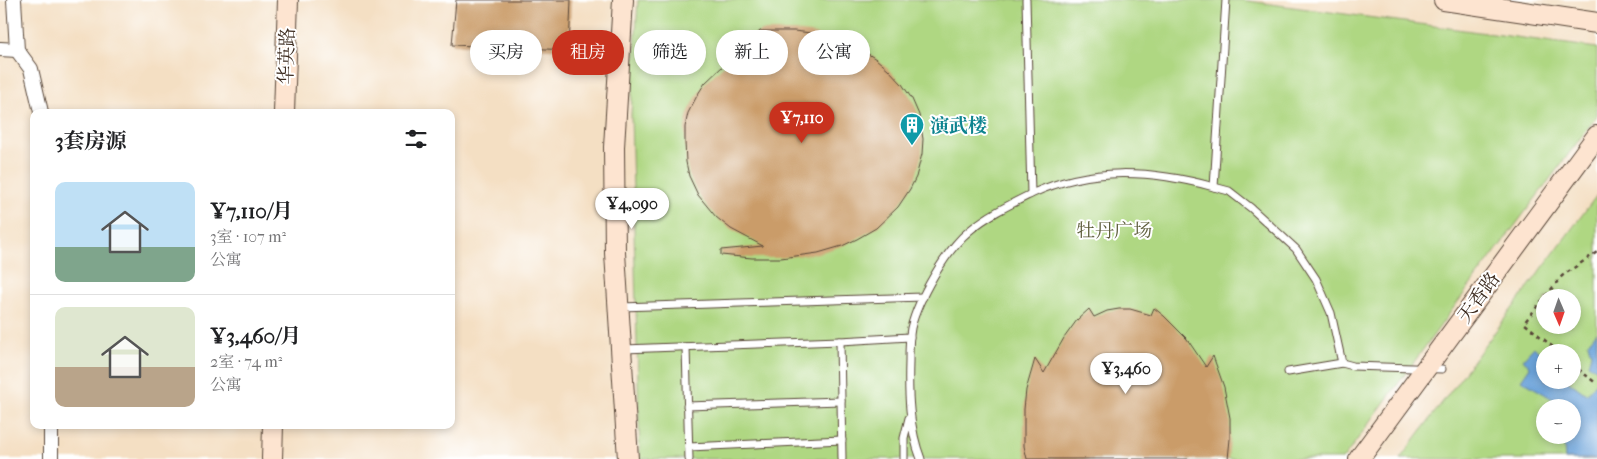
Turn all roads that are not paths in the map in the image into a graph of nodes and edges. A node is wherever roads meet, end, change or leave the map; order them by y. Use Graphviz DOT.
graph roads {
  1 [pos="14,0"];
  2 [pos="288,0"];
  3 [pos="623,0"];
  4 [pos="1026,0"];
  5 [pos="1226,0"];
  6 [pos="1444,0"];
  7 [pos="1597,23"];
  8 [pos="0,49"];
  9 [pos="17,50"];
  10 [pos="41,109"];
  11 [pos="284,109"];
  12 [pos="1597,136"];
  13 [pos="1597,159"];
  14 [pos="1214,186"];
  15 [pos="1031,194"];
  16 [pos="923,297"];
  17 [pos="619,307"];
  18 [pos="910,337"];
  19 [pos="840,341"];
  20 [pos="686,347"];
  21 [pos="622,349"];
  22 [pos="1342,363"];
  23 [pos="1434,368"];
  24 [pos="1288,372"];
  25 [pos="841,401"];
  26 [pos="687,406"];
  27 [pos="910,414"];
  28 [pos="51,429"];
  29 [pos="274,429"];
  30 [pos="842,440"];
  31 [pos="689,447"];
  32 [pos="51,459"];
  33 [pos="272,459"];
  34 [pos="628,459"];
  35 [pos="689,459"];
  36 [pos="842,459"];
  37 [pos="904,459"];
  38 [pos="921,459"];
  39 [pos="1359,459"];
  40 [pos="1375,459"];
  1 -- 9 [label="street"];
  2 -- 11 [label="main road, 华英路"];
  3 -- 17 [label="main road"];
  4 -- 15 [label="lane"];
  5 -- 14 [label="lane"];
  6 -- 7 [label="main road"];
  8 -- 9 [label="street"];
  9 -- 10 [label="street"];
  12 -- 23 [label="main road, 天香路"];
  13 -- 23 [label="main road, 天香路"];
  14 -- 15 [label="lane"];
  14 -- 22 [label="lane"];
  15 -- 16 [label="lane"];
  16 -- 17 [label="lane"];
  16 -- 18 [label="lane"];
  17 -- 21 [label="main road"];
  18 -- 19 [label="lane"];
  18 -- 27 [label="lane"];
  19 -- 20 [label="lane"];
  19 -- 25 [label="lane"];
  20 -- 21 [label="lane"];
  20 -- 26 [label="lane"];
  21 -- 34 [label="main road"];
  22 -- 23 [label="lane"];
  22 -- 24 [label="lane"];
  23 -- 39 [label="main road, 天香路"];
  23 -- 40 [label="main road, 天香路"];
  25 -- 26 [label="lane"];
  25 -- 30 [label="lane"];
  26 -- 31 [label="lane"];
  27 -- 37 [label="lane"];
  27 -- 38 [label="lane"];
  28 -- 32 [label="street"];
  29 -- 33 [label="main road"];
  30 -- 31 [label="lane"];
  30 -- 36 [label="lane"];
  31 -- 35 [label="lane"];
}
